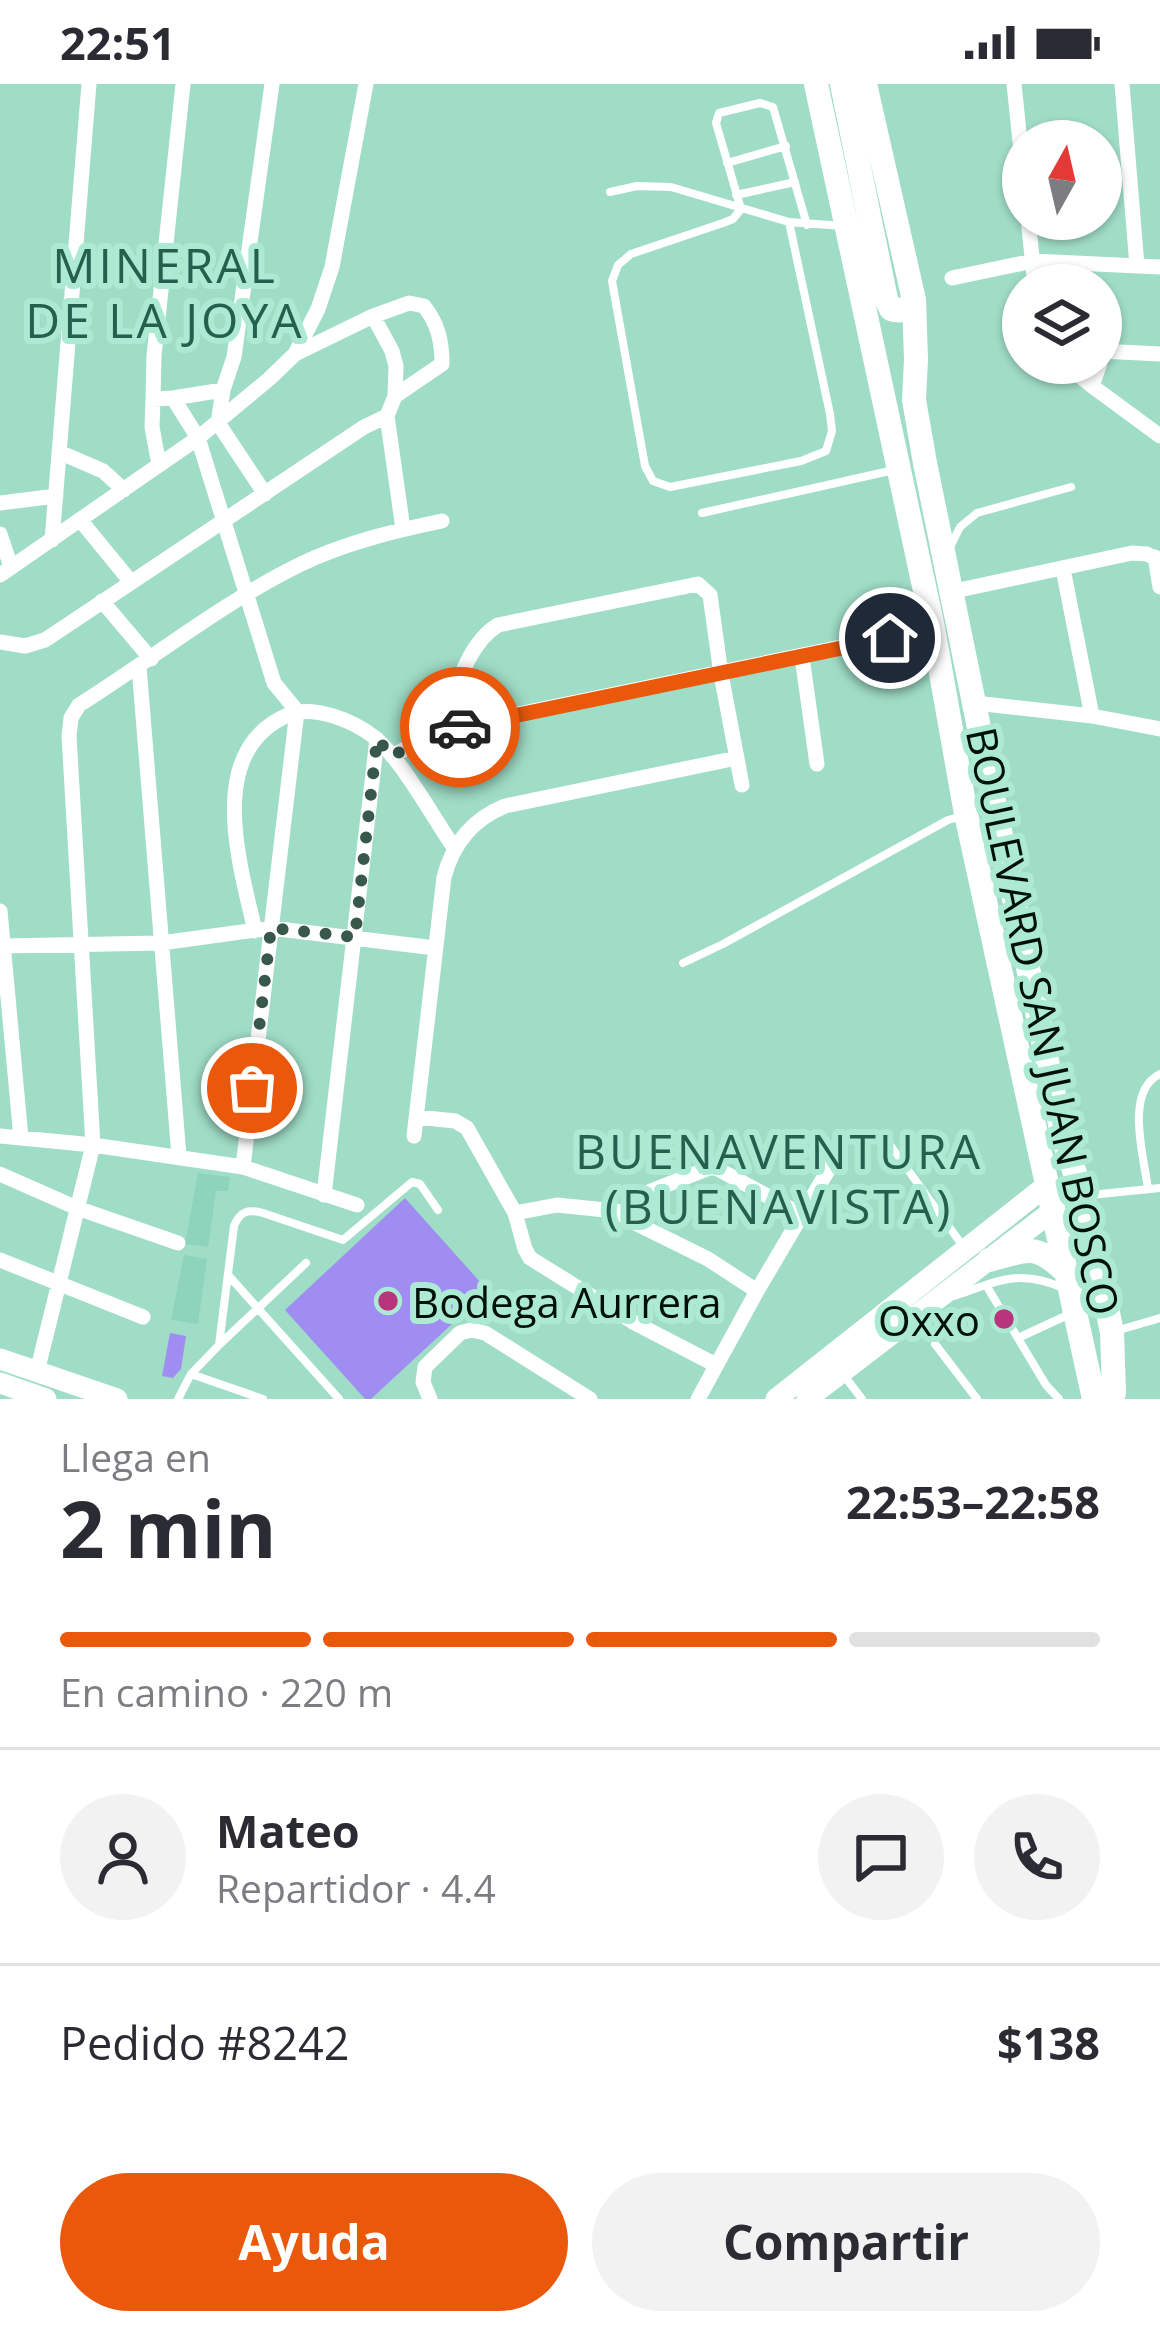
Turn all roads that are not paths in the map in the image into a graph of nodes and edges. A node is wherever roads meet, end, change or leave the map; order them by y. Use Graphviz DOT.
graph roads {
  1 [pos="89,84"];
  2 [pos="183,84"];
  3 [pos="272,84"];
  4 [pos="366,84"];
  5 [pos="816,84"];
  6 [pos="842,84"];
  7 [pos="865,84"];
  8 [pos="1014,84"];
  9 [pos="1122,84"];
  10 [pos="1018,120"];
  11 [pos="786,146"];
  12 [pos="727,163"];
  13 [pos="795,182"];
  14 [pos="610,192"];
  15 [pos="736,195"];
  16 [pos="741,209"];
  17 [pos="789,222"];
  18 [pos="807,224"];
  19 [pos="845,226"];
  20 [pos="1030,240"];
  21 [pos="1033,261"];
  22 [pos="1033,264"];
  23 [pos="1137,266"];
  24 [pos="1160,267"];
  25 [pos="952,278"];
  26 [pos="914,300"];
  27 [pos="373,316"];
  28 [pos="295,354"];
  29 [pos="1160,354"];
  30 [pos="1122,355"];
  31 [pos="1089,384"];
  32 [pos="1091,386"];
  33 [pos="223,390"];
  34 [pos="394,396"];
  35 [pos="173,398"];
  36 [pos="153,399"];
  37 [pos="387,416"];
  38 [pos="218,423"];
  39 [pos="1160,436"];
  40 [pos="198,438"];
  41 [pos="59,452"];
  42 [pos="159,465"];
  43 [pos="898,469"];
  44 [pos="1070,488"];
  45 [pos="124,490"];
  46 [pos="266,494"];
  47 [pos="56,496"];
  48 [pos="0,503"];
  49 [pos="702,514"];
  50 [pos="226,520"];
  51 [pos="81,521"];
  52 [pos="442,521"];
  53 [pos="403,529"];
  54 [pos="0,534"];
  55 [pos="52,540"];
  56 [pos="944,559"];
  57 [pos="1158,559"];
  58 [pos="1063,569"];
  59 [pos="6,571"];
  60 [pos="131,582"];
  61 [pos="1160,587"];
  62 [pos="950,592"];
  63 [pos="246,595"];
  64 [pos="101,601"];
  65 [pos="933,628"];
  66 [pos="0,642"];
  67 [pos="802,657"];
  68 [pos="145,663"];
  69 [pos="721,674"];
  70 [pos="975,704"];
  71 [pos="297,711"];
  72 [pos="1092,716"];
  73 [pos="1160,729"];
  74 [pos="441,730"];
  75 [pos="377,739"];
  76 [pos="392,756"];
  77 [pos="736,758"];
  78 [pos="986,758"];
  79 [pos="817,764"];
  80 [pos="742,785"];
  81 [pos="976,812"];
  82 [pos="454,849"];
  83 [pos="1014,892"];
  84 [pos="0,911"];
  85 [pos="263,929"];
  86 [pos="355,937"];
  87 [pos="161,943"];
  88 [pos="82,944"];
  89 [pos="2,946"];
  90 [pos="435,948"];
  91 [pos="683,963"];
  92 [pos="1160,1074"];
  93 [pos="417,1117"];
  94 [pos="0,1136"];
  95 [pos="414,1136"];
  96 [pos="20,1138"];
  97 [pos="885,1138"];
  98 [pos="93,1145"];
  99 [pos="840,1150"];
  100 [pos="178,1156"];
  101 [pos="243,1167"];
  102 [pos="0,1174"];
  103 [pos="1160,1188"];
  104 [pos="1148,1189"];
  105 [pos="323,1196"];
  106 [pos="1062,1196"];
  107 [pos="357,1205"];
  108 [pos="77,1208"];
  109 [pos="438,1210"];
  110 [pos="625,1212"];
  111 [pos="515,1213"];
  112 [pos="802,1215"];
  113 [pos="178,1243"];
  114 [pos="0,1260"];
  115 [pos="306,1263"];
  116 [pos="980,1265"];
  117 [pos="228,1275"];
  118 [pos="60,1283"];
  119 [pos="757,1292"];
  120 [pos="1070,1292"];
  121 [pos="258,1310"];
  122 [pos="143,1317"];
  123 [pos="1160,1318"];
  124 [pos="1112,1332"];
  125 [pos="1018,1337"];
  126 [pos="934,1344"];
  127 [pos="219,1345"];
  128 [pos="0,1359"];
  129 [pos="716,1366"];
  130 [pos="37,1372"];
  131 [pos="842,1372"];
  132 [pos="191,1374"];
  133 [pos="6,1389"];
  134 [pos="561,1392"];
  135 [pos="1102,1398"];
  136 [pos="46,1399"];
  137 [pos="117,1399"];
  138 [pos="178,1399"];
  139 [pos="262,1399"];
  140 [pos="340,1399"];
  141 [pos="430,1399"];
  142 [pos="590,1399"];
  143 [pos="698,1399"];
  144 [pos="776,1399"];
  145 [pos="807,1399"];
  146 [pos="862,1399"];
  147 [pos="977,1399"];
  148 [pos="1059,1399"];
  1 -- 41 [label="street"];
  2 -- 36 [label="street"];
  3 -- 33 [label="street"];
  4 -- 28 [label="street"];
  5 -- 19 [label="main road, BOULEVARD SAN JUAN BOSCO"];
  6 -- 26 [label="main road"];
  7 -- 26 [label="main road, BOULEVARD SAN JUAN BOSCO"];
  8 -- 10 [label="street"];
  9 -- 23 [label="street"];
  11 -- 12 [label="lane"];
  11 -- 12 [label="lane"];
  11 -- 13 [label="lane"];
  12 -- 15 [label="lane"];
  13 -- 15 [label="lane"];
  13 -- 18 [label="lane"];
  14 -- 16 [label="lane"];
  15 -- 16 [label="lane"];
  16 -- 17 [label="lane"];
  16 -- 17 [label="lane"];
  17 -- 18 [label="lane"];
  18 -- 19 [label="lane"];
  19 -- 43 [label="main road, BOULEVARD SAN JUAN BOSCO"];
  20 -- 21 [label="street"];
  21 -- 22 [label="street"];
  21 -- 23 [label="street"];
  21 -- 25 [label="street"];
  23 -- 24 [label="street"];
  26 -- 56 [label="main road, BOULEVARD SAN JUAN BOSCO"];
  27 -- 28 [label="street"];
  27 -- 34 [label="street"];
  27 -- 34 [label="street"];
  28 -- 38 [label="street"];
  29 -- 30 [label="street"];
  31 -- 32 [label="street"];
  32 -- 39 [label="street"];
  33 -- 35 [label="street"];
  33 -- 38 [label="street"];
  34 -- 37 [label="street"];
  35 -- 36 [label="street"];
  35 -- 40 [label="street"];
  36 -- 42 [label="street"];
  37 -- 46 [label="street"];
  37 -- 53 [label="street"];
  38 -- 40 [label="street"];
  38 -- 46 [label="street"];
  40 -- 42 [label="street"];
  40 -- 50 [label="street"];
  41 -- 45 [label="street"];
  41 -- 47 [label="street"];
  42 -- 45 [label="street"];
  43 -- 49 [label="lane"];
  43 -- 65 [label="main road, BOULEVARD SAN JUAN BOSCO"];
  44 -- 56 [label="lane"];
  45 -- 51 [label="street"];
  46 -- 50 [label="street"];
  47 -- 48 [label="street"];
  47 -- 55 [label="street"];
  50 -- 60 [label="street"];
  50 -- 63 [label="street"];
  51 -- 55 [label="street"];
  51 -- 60 [label="street"];
  52 -- 53 [label="street"];
  53 -- 63 [label="street"];
  54 -- 59 [label="street"];
  55 -- 59 [label="street"];
  56 -- 62 [label="main road, BOULEVARD SAN JUAN BOSCO"];
  57 -- 58 [label="street"];
  57 -- 61 [label="street"];
  58 -- 62 [label="street"];
  58 -- 72 [label="street"];
  60 -- 64 [label="street"];
  62 -- 70 [label="main road, BOULEVARD SAN JUAN BOSCO"];
  63 -- 68 [label="street"];
  63 -- 71 [label="street"];
  64 -- 66 [label="street"];
  64 -- 68 [label="street"];
  65 -- 67 [label="street"];
  65 -- 81 [label="main road, BOULEVARD SAN JUAN BOSCO"];
  67 -- 69 [label="street"];
  67 -- 79 [label="street"];
  68 -- 87 [label="street"];
  68 -- 88 [label="street"];
  69 -- 74 [label="street"];
  69 -- 74 [label="street"];
  69 -- 77 [label="street"];
  70 -- 72 [label="street"];
  70 -- 78 [label="main road, BOULEVARD SAN JUAN BOSCO"];
  71 -- 75 [label="street"];
  71 -- 85 [label="street"];
  71 -- 85 [label="street"];
  72 -- 73 [label="street"];
  74 -- 76 [label="street"];
  75 -- 76 [label="street"];
  75 -- 86 [label="street"];
  76 -- 82 [label="street"];
  77 -- 80 [label="street"];
  77 -- 82 [label="street"];
  78 -- 81 [label="main road"];
  78 -- 83 [label="main road, BOULEVARD SAN JUAN BOSCO"];
  81 -- 83 [label="main road"];
  81 -- 91 [label="lane"];
  81 -- 106 [label="main road, BOULEVARD SAN JUAN BOSCO"];
  82 -- 90 [label="street"];
  83 -- 106 [label="main road, BOULEVARD SAN JUAN BOSCO"];
  84 -- 89 [label="street"];
  85 -- 86 [label="street"];
  85 -- 87 [label="street"];
  85 -- 101 [label="street"];
  86 -- 90 [label="street"];
  86 -- 105 [label="street"];
  87 -- 88 [label="street"];
  87 -- 100 [label="street"];
  88 -- 89 [label="street"];
  88 -- 98 [label="street"];
  89 -- 96 [label="street"];
  90 -- 93 [label="street"];
  92 -- 104 [label="lane"];
  93 -- 95 [label="street"];
  93 -- 111 [label="street"];
  94 -- 96 [label="street"];
  96 -- 98 [label="street"];
  97 -- 116 [label="lane"];
  98 -- 100 [label="street"];
  98 -- 108 [label="street"];
  99 -- 112 [label="street"];
  100 -- 101 [label="street"];
  101 -- 105 [label="street"];
  102 -- 108 [label="street"];
  103 -- 104 [label="lane"];
  104 -- 106 [label="lane"];
  105 -- 107 [label="street"];
  106 -- 116 [label="street"];
  106 -- 120 [label="main road, BOULEVARD SAN JUAN BOSCO"];
  106 -- 124 [label="main road, BOULEVARD SAN JUAN BOSCO"];
  106 -- 135 [label="main road, BOULEVARD SAN JUAN BOSCO"];
  108 -- 113 [label="street"];
  108 -- 118 [label="street"];
  109 -- 117 [label="lane"];
  110 -- 111 [label="street"];
  110 -- 112 [label="street"];
  110 -- 119 [label="street"];
  111 -- 129 [label="street"];
  112 -- 119 [label="street"];
  114 -- 118 [label="street"];
  115 -- 121 [label="lane"];
  116 -- 120 [label="main road"];
  116 -- 125 [label="lane"];
  116 -- 131 [label="street"];
  116 -- 144 [label="street"];
  117 -- 121 [label="lane"];
  117 -- 127 [label="lane"];
  118 -- 122 [label="street"];
  118 -- 130 [label="street"];
  119 -- 129 [label="street"];
  120 -- 125 [label="lane"];
  120 -- 135 [label="main road, BOULEVARD SAN JUAN BOSCO"];
  121 -- 127 [label="lane"];
  121 -- 140 [label="lane"];
  123 -- 124 [label="lane"];
  124 -- 135 [label="main road, BOULEVARD SAN JUAN BOSCO"];
  125 -- 148 [label="lane"];
  126 -- 147 [label="lane"];
  127 -- 132 [label="lane"];
  128 -- 130 [label="street"];
  129 -- 143 [label="street"];
  130 -- 137 [label="street"];
  131 -- 145 [label="street"];
  131 -- 146 [label="lane"];
  132 -- 138 [label="lane"];
  132 -- 139 [label="lane"];
  133 -- 136 [label="street"];
  134 -- 141 [label="street"];
  134 -- 142 [label="street"];
}
